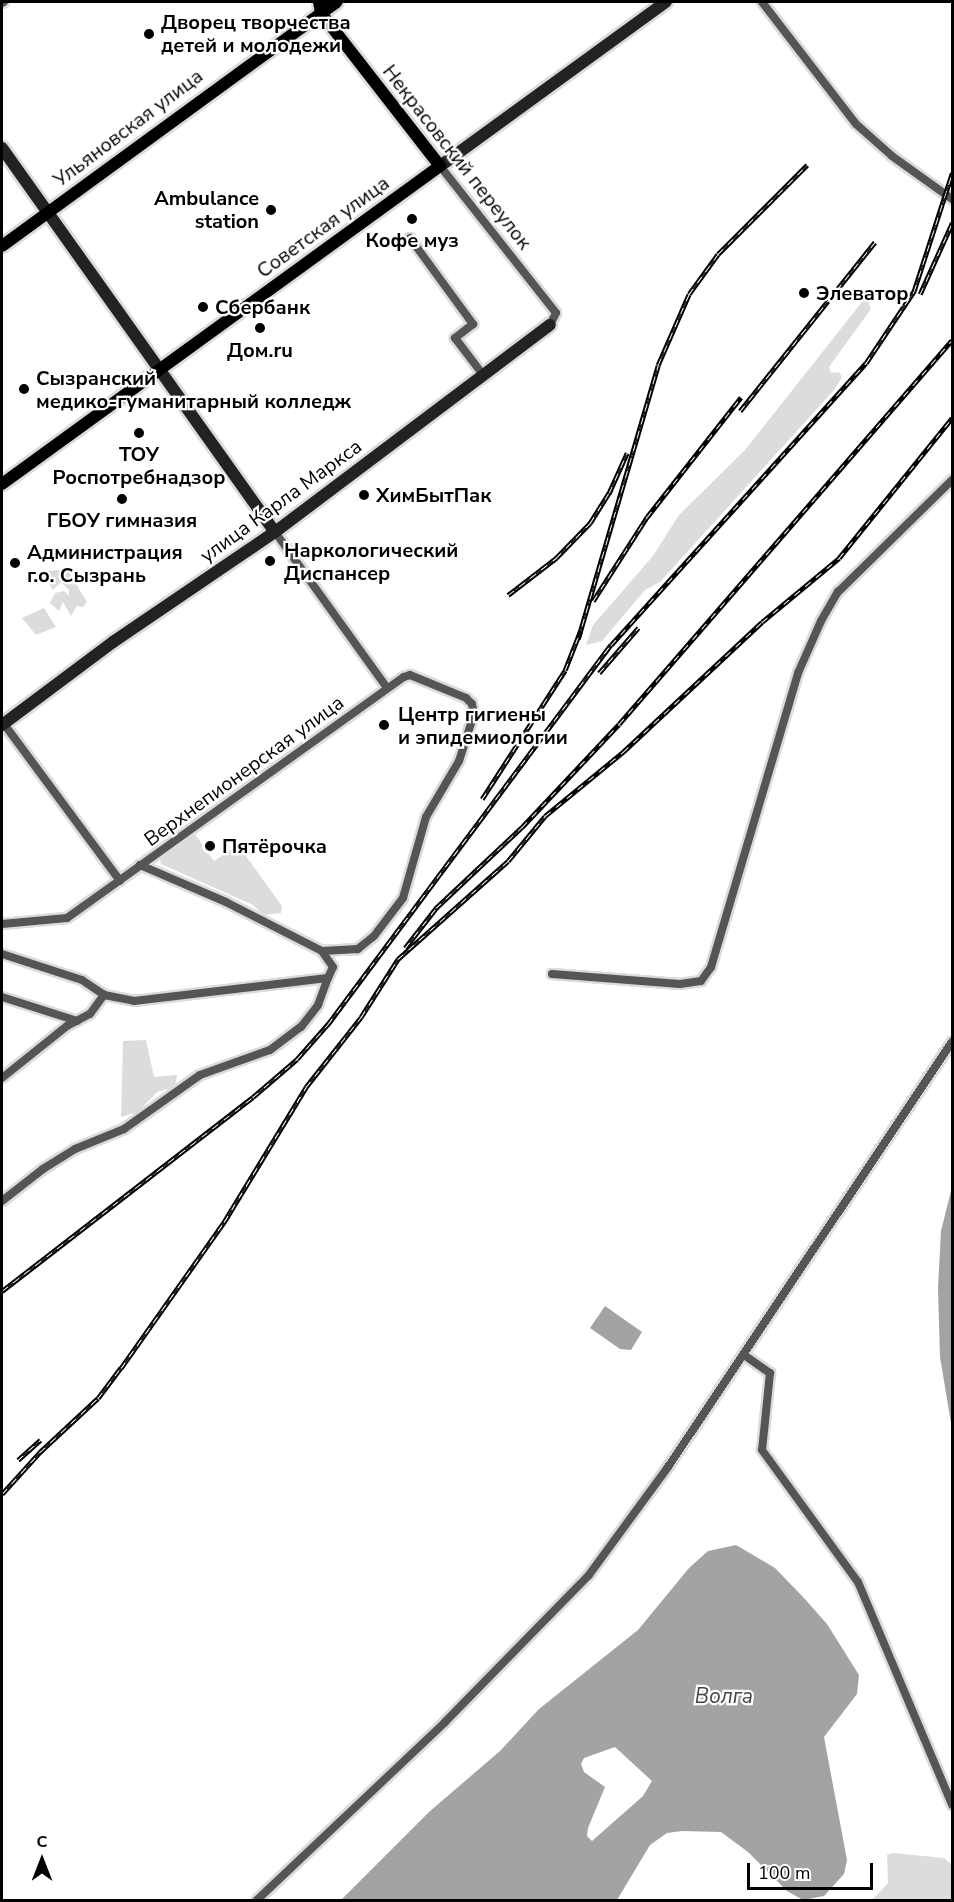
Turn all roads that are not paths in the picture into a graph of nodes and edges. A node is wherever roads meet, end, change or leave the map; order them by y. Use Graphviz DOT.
graph roads {
  1 [pos="336,2"];
  2 [pos="666,2"];
  3 [pos="762,2"];
  4 [pos="320,7"];
  5 [pos="2,148"];
  6 [pos="440,166"];
  7 [pos="952,199"];
  8 [pos="47,212"];
  9 [pos="410,238"];
  10 [pos="2,246"];
  11 [pos="550,325"];
  12 [pos="159,370"];
  13 [pos="484,376"];
  14 [pos="952,480"];
  15 [pos="2,484"];
  16 [pos="275,532"];
  17 [pos="387,688"];
  18 [pos="3,724"];
  19 [pos="140,866"];
  20 [pos="120,881"];
  21 [pos="2,924"];
  22 [pos="322,951"];
  23 [pos="2,954"];
  24 [pos="552,974"];
  25 [pos="328,978"];
  26 [pos="104,995"];
  27 [pos="2,997"];
  28 [pos="77,1021"];
  29 [pos="952,1042"];
  30 [pos="2,1078"];
  31 [pos="2,1201"];
  32 [pos="744,1355"];
  33 [pos="952,1805"];
  34 [pos="257,1900"];
  1 -- 4 [label="main road, Ульяновская улица"];
  2 -- 6 [label="street, Советская улица"];
  3 -- 7 [label="street"];
  4 -- 6 [label="main road, Некрасовский переулок"];
  4 -- 8 [label="main road, Ульяновская улица"];
  5 -- 8 [label="street"];
  6 -- 11 [label="street, Некрасовский переулок"];
  6 -- 12 [label="main road, Советская улица"];
  8 -- 10 [label="main road, Ульяновская улица"];
  8 -- 12 [label="street"];
  9 -- 13 [label="street"];
  11 -- 13 [label="street, улица Карла Маркса"];
  12 -- 15 [label="main road, Советская улица"];
  12 -- 16 [label="street"];
  13 -- 16 [label="street, улица Карла Маркса"];
  14 -- 24 [label="street"];
  16 -- 17 [label="street"];
  16 -- 18 [label="street, улица Карла Маркса"];
  17 -- 19 [label="street, Верхнепионерская улица"];
  17 -- 22 [label="street, Верхнепионерская улица"];
  18 -- 20 [label="street"];
  19 -- 20 [label="street, Верхнепионерская улица"];
  19 -- 22 [label="street"];
  20 -- 21 [label="street, Верхнепионерская улица"];
  22 -- 25 [label="street"];
  23 -- 26 [label="street"];
  25 -- 26 [label="street"];
  25 -- 31 [label="street"];
  26 -- 28 [label="street"];
  27 -- 28 [label="street"];
  28 -- 30 [label="street"];
  29 -- 32 [label="street"];
  32 -- 33 [label="street"];
  32 -- 34 [label="street"];
}
